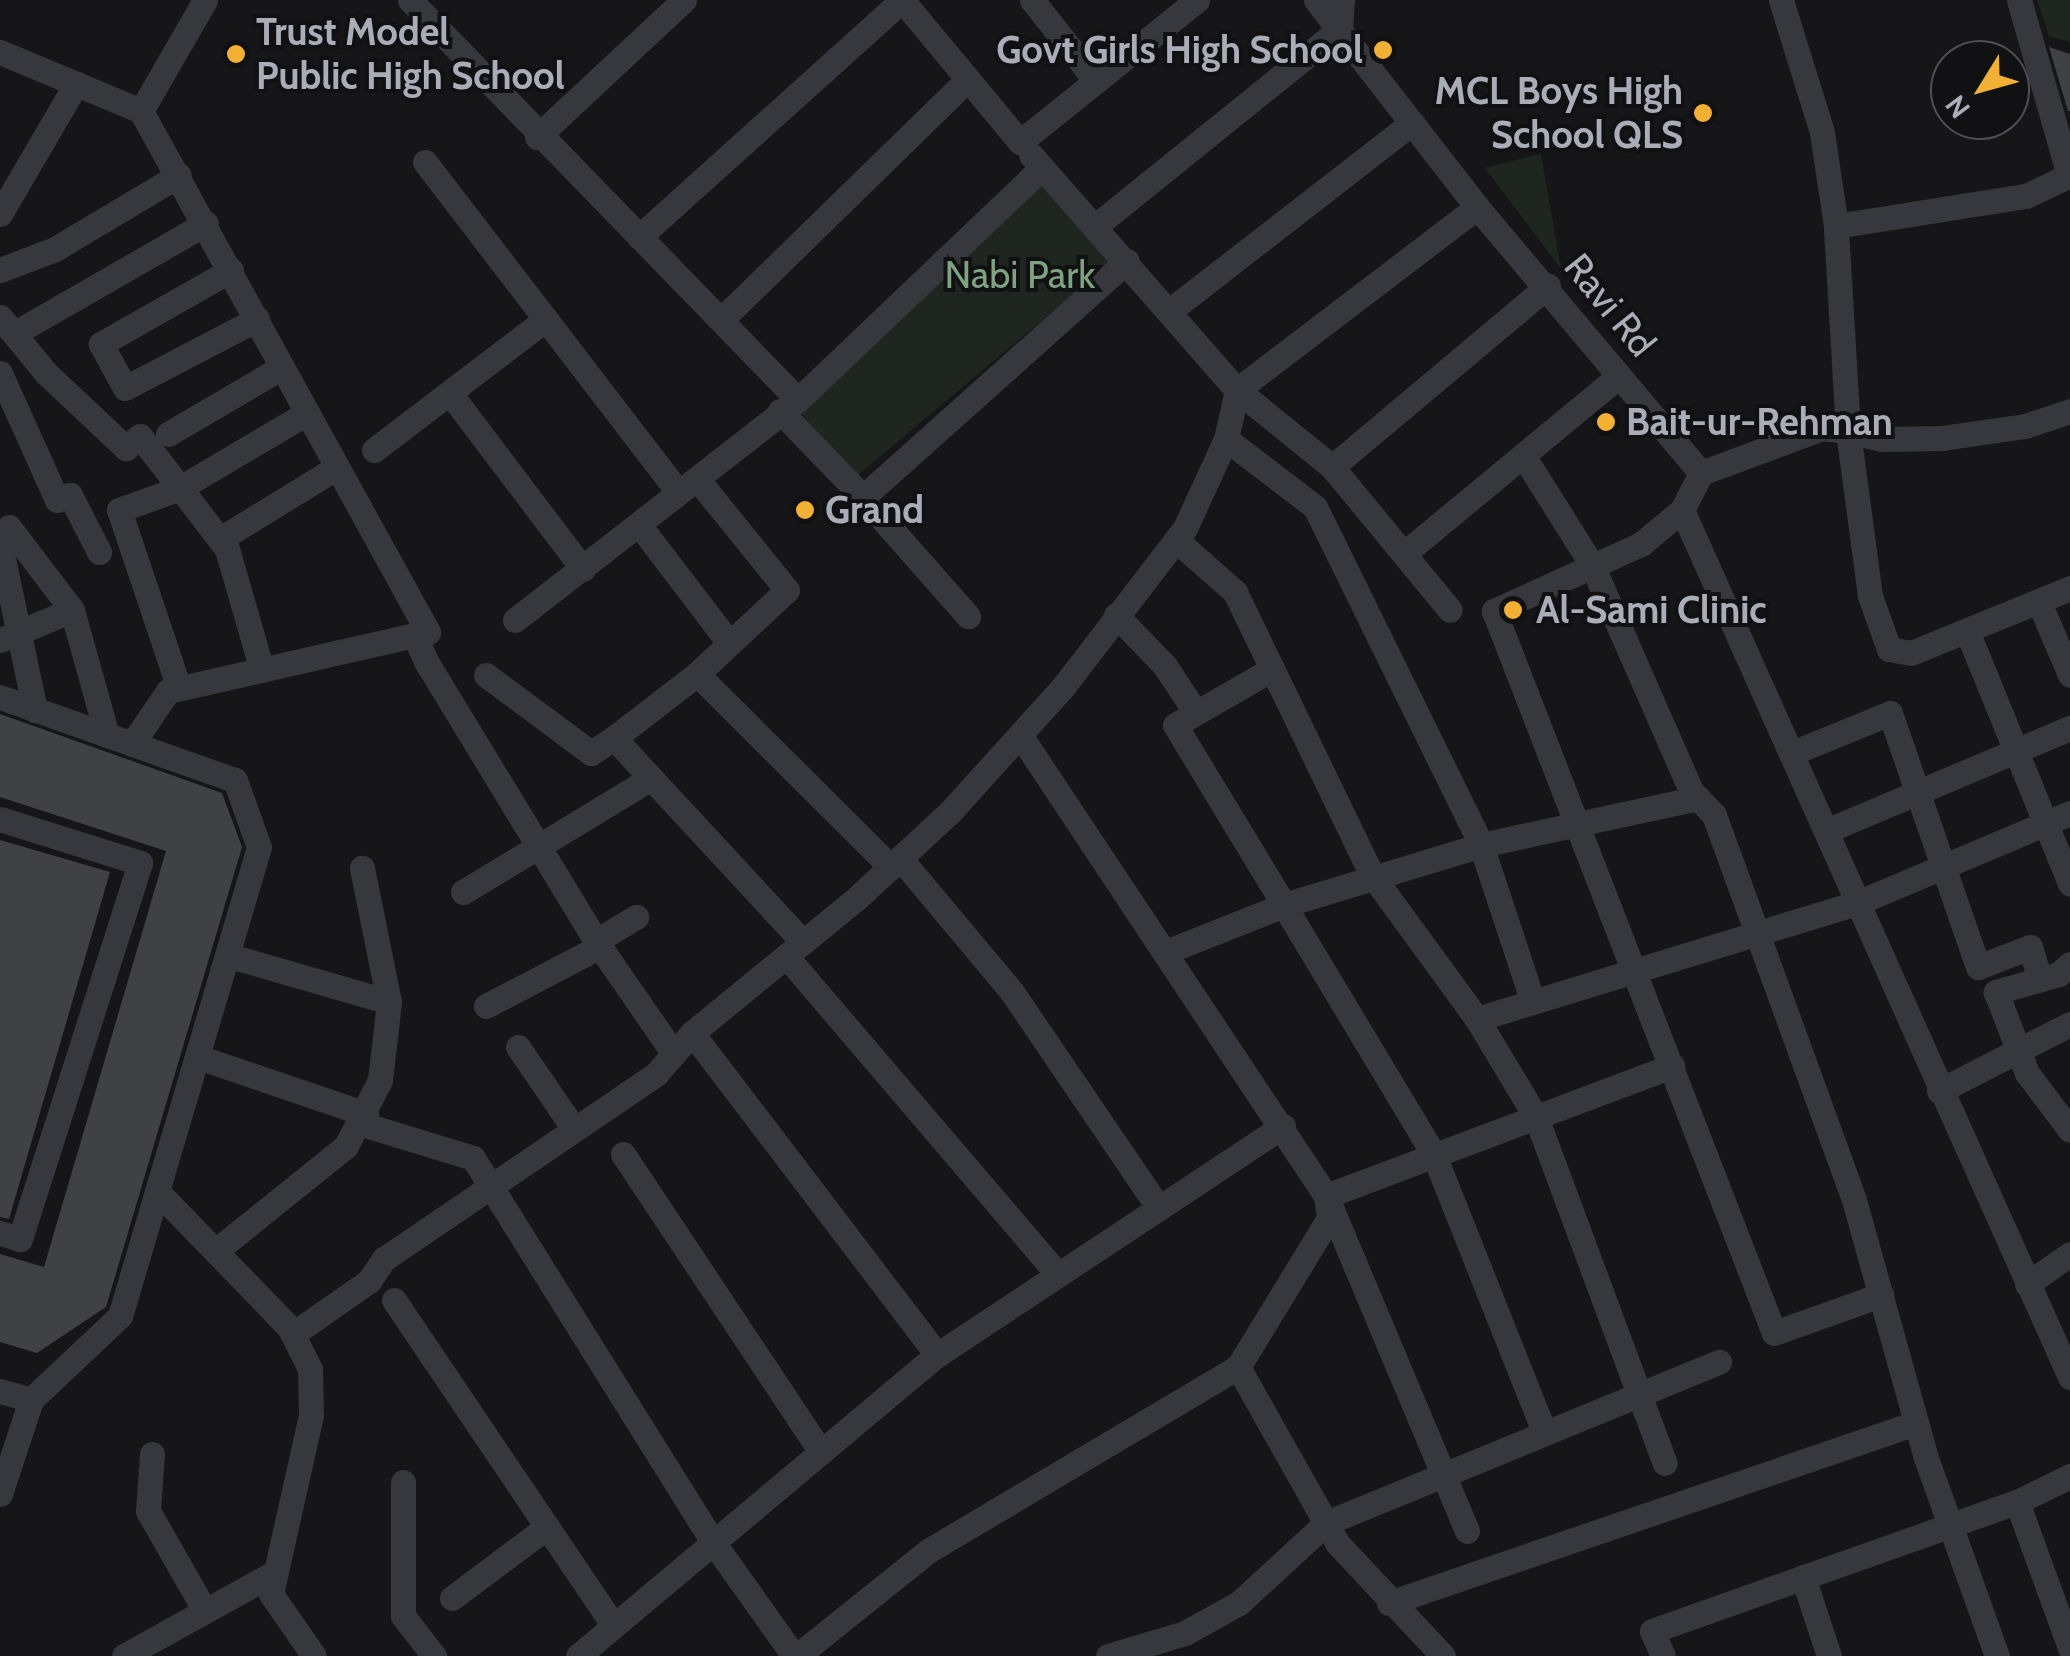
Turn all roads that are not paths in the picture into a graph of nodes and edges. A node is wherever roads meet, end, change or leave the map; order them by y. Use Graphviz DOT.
graph roads {
  1 [pos="205,0"];
  2 [pos="410,0"];
  3 [pos="684,0"];
  4 [pos="1032,0"];
  5 [pos="1316,0"];
  6 [pos="1342,0"];
  7 [pos="1782,0"];
  8 [pos="2019,0"];
  9 [pos="1194,1"];
  10 [pos="1340,30"];
  11 [pos="0,52"];
  12 [pos="966,81"];
  13 [pos="1096,81"];
  14 [pos="76,84"];
  15 [pos="141,111"];
  16 [pos="1412,122"];
  17 [pos="537,136"];
  18 [pos="1020,142"];
  19 [pos="426,162"];
  20 [pos="1042,168"];
  21 [pos="179,175"];
  22 [pos="2070,175"];
  23 [pos="1477,208"];
  24 [pos="0,214"];
  25 [pos="206,223"];
  26 [pos="1098,224"];
  27 [pos="1836,226"];
  28 [pos="639,237"];
  29 [pos="1127,260"];
  30 [pos="0,270"];
  31 [pos="231,270"];
  32 [pos="1548,286"];
  33 [pos="1172,309"];
  34 [pos="546,318"];
  35 [pos="256,319"];
  36 [pos="721,320"];
  37 [pos="8,325"];
  38 [pos="282,367"];
  39 [pos="0,373"];
  40 [pos="1619,376"];
  41 [pos="1237,390"];
  42 [pos="452,396"];
  43 [pos="789,405"];
  44 [pos="2070,412"];
  45 [pos="306,413"];
  46 [pos="1848,431"];
  47 [pos="168,434"];
  48 [pos="1226,439"];
  49 [pos="374,450"];
  50 [pos="1524,457"];
  51 [pos="336,468"];
  52 [pos="1332,468"];
  53 [pos="1701,473"];
  54 [pos="688,486"];
  55 [pos="180,488"];
  56 [pos="864,497"];
  57 [pos="1682,510"];
  58 [pos="640,526"];
  59 [pos="2,533"];
  60 [pos="220,539"];
  61 [pos="1176,540"];
  62 [pos="99,552"];
  63 [pos="1406,552"];
  64 [pos="1592,565"];
  65 [pos="582,569"];
  66 [pos="2070,588"];
  67 [pos="2039,602"];
  68 [pos="72,610"];
  69 [pos="1450,610"];
  70 [pos="1116,615"];
  71 [pos="968,616"];
  72 [pos="515,620"];
  73 [pos="1967,631"];
  74 [pos="414,635"];
  75 [pos="10,636"];
  76 [pos="729,643"];
  77 [pos="1272,668"];
  78 [pos="262,670"];
  79 [pos="698,674"];
  80 [pos="486,675"];
  81 [pos="2070,675"];
  82 [pos="179,688"];
  83 [pos="0,697"];
  84 [pos="36,710"];
  85 [pos="1196,713"];
  86 [pos="2070,728"];
  87 [pos="107,735"];
  88 [pos="1020,735"];
  89 [pos="614,738"];
  90 [pos="132,744"];
  91 [pos="2016,751"];
  92 [pos="1792,752"];
  93 [pos="650,778"];
  94 [pos="1917,792"];
  95 [pos="1698,798"];
  96 [pos="2070,812"];
  97 [pos="0,819"];
  98 [pos="1578,823"];
  99 [pos="2045,824"];
  100 [pos="1826,831"];
  101 [pos="1481,845"];
  102 [pos="539,849"];
  103 [pos="896,862"];
  104 [pos="1942,865"];
  105 [pos="362,868"];
  106 [pos="1372,875"];
  107 [pos="2070,884"];
  108 [pos="462,892"];
  109 [pos="1857,902"];
  110 [pos="1284,906"];
  111 [pos="636,917"];
  112 [pos="1757,933"];
  113 [pos="599,944"];
  114 [pos="794,949"];
  115 [pos="1168,951"];
  116 [pos="237,958"];
  117 [pos="2070,964"];
  118 [pos="1635,970"];
  119 [pos="2040,980"];
  120 [pos="389,1002"];
  121 [pos="1533,1002"];
  122 [pos="486,1006"];
  123 [pos="1477,1019"];
  124 [pos="2070,1024"];
  125 [pos="692,1032"];
  126 [pos="518,1047"];
  127 [pos="2018,1050"];
  128 [pos="672,1052"];
  129 [pos="210,1061"];
  130 [pos="1672,1066"];
  131 [pos="1938,1091"];
  132 [pos="1536,1117"];
  133 [pos="364,1119"];
  134 [pos="572,1126"];
  135 [pos="1282,1126"];
  136 [pos="2070,1130"];
  137 [pos="624,1154"];
  138 [pos="1434,1156"];
  139 [pos="490,1184"];
  140 [pos="156,1192"];
  141 [pos="1326,1196"];
  142 [pos="1159,1208"];
  143 [pos="0,1233"];
  144 [pos="218,1249"];
  145 [pos="2070,1254"];
  146 [pos="1058,1275"];
  147 [pos="2027,1284"];
  148 [pos="1880,1295"];
  149 [pos="394,1300"];
  150 [pos="293,1334"];
  151 [pos="937,1354"];
  152 [pos="1719,1362"];
  153 [pos="1238,1367"];
  154 [pos="2070,1377"];
  155 [pos="0,1391"];
  156 [pos="1639,1393"];
  157 [pos="32,1400"];
  158 [pos="1916,1423"];
  159 [pos="1543,1429"];
  160 [pos="821,1452"];
  161 [pos="152,1454"];
  162 [pos="1665,1463"];
  163 [pos="1442,1472"];
  164 [pos="2070,1476"];
  165 [pos="403,1482"];
  166 [pos="0,1494"];
  167 [pos="2017,1502"];
  168 [pos="1326,1522"];
  169 [pos="1949,1526"];
  170 [pos="547,1527"];
  171 [pos="1467,1532"];
  172 [pos="713,1542"];
  173 [pos="272,1574"];
  174 [pos="1803,1578"];
  175 [pos="452,1598"];
  176 [pos="1389,1603"];
  177 [pos="205,1612"];
  178 [pos="614,1626"];
  179 [pos="1188,1645"];
  180 [pos="2070,1648"];
  181 [pos="124,1656"];
  182 [pos="314,1656"];
  183 [pos="434,1656"];
  184 [pos="578,1656"];
  185 [pos="796,1656"];
  186 [pos="1108,1656"];
  187 [pos="1443,1656"];
  188 [pos="1663,1656"];
  189 [pos="1829,1656"];
  190 [pos="1997,1656"];
  1 -- 15 [label="street"];
  2 -- 17 [label="street"];
  3 -- 17 [label="street"];
  4 -- 13 [label="street"];
  5 -- 10 [label="street, Ravi Rd"];
  6 -- 10 [label="street"];
  7 -- 27 [label="street"];
  8 -- 22 [label="street"];
  9 -- 13 [label="street"];
  10 -- 16 [label="street, Ravi Rd"];
  10 -- 26 [label="street"];
  11 -- 14 [label="street"];
  12 -- 18 [label="street"];
  12 -- 28 [label="street"];
  12 -- 36 [label="street"];
  13 -- 18 [label="street"];
  14 -- 15 [label="street"];
  14 -- 24 [label="street"];
  15 -- 21 [label="street"];
  16 -- 23 [label="street, Ravi Rd"];
  16 -- 33 [label="street"];
  17 -- 28 [label="street"];
  18 -- 20 [label="street"];
  19 -- 34 [label="street"];
  20 -- 26 [label="street"];
  20 -- 43 [label="street"];
  21 -- 25 [label="street"];
  21 -- 30 [label="street"];
  22 -- 27 [label="street"];
  23 -- 32 [label="street, Ravi Rd"];
  23 -- 41 [label="street"];
  25 -- 31 [label="street"];
  25 -- 37 [label="street"];
  26 -- 29 [label="street"];
  27 -- 46 [label="street"];
  28 -- 36 [label="street"];
  29 -- 33 [label="street"];
  29 -- 56 [label="street"];
  31 -- 35 [label="street"];
  31 -- 35 [label="street"];
  32 -- 40 [label="street, Ravi Rd"];
  32 -- 52 [label="street"];
  33 -- 41 [label="street"];
  34 -- 42 [label="street"];
  34 -- 54 [label="street"];
  35 -- 38 [label="street"];
  36 -- 43 [label="street"];
  37 -- 55 [label="street"];
  38 -- 45 [label="street"];
  38 -- 47 [label="street"];
  39 -- 62 [label="street"];
  40 -- 50 [label="street"];
  40 -- 53 [label="street, Ravi Rd"];
  41 -- 48 [label="street"];
  41 -- 52 [label="street"];
  42 -- 49 [label="street"];
  42 -- 65 [label="street"];
  43 -- 54 [label="street"];
  43 -- 56 [label="street"];
  44 -- 46 [label="street"];
  45 -- 51 [label="street"];
  45 -- 55 [label="street"];
  46 -- 53 [label="street"];
  46 -- 73 [label="street"];
  48 -- 61 [label="street"];
  48 -- 101 [label="street"];
  50 -- 63 [label="street"];
  50 -- 64 [label="street"];
  51 -- 60 [label="street"];
  51 -- 74 [label="street"];
  52 -- 63 [label="street"];
  53 -- 57 [label="street"];
  54 -- 58 [label="street"];
  54 -- 76 [label="street"];
  55 -- 60 [label="street"];
  55 -- 82 [label="street"];
  56 -- 71 [label="street"];
  57 -- 64 [label="street"];
  57 -- 92 [label="street"];
  58 -- 65 [label="street"];
  58 -- 76 [label="street"];
  59 -- 68 [label="street"];
  59 -- 75 [label="street"];
  60 -- 78 [label="street"];
  61 -- 70 [label="street"];
  61 -- 77 [label="street"];
  63 -- 69 [label="street"];
  64 -- 95 [label="street"];
  64 -- 98 [label="street"];
  65 -- 72 [label="street"];
  66 -- 67 [label="street"];
  67 -- 73 [label="street"];
  67 -- 81 [label="street"];
  68 -- 75 [label="street"];
  68 -- 87 [label="street"];
  70 -- 85 [label="street"];
  70 -- 88 [label="street"];
  73 -- 91 [label="street"];
  74 -- 78 [label="street"];
  74 -- 102 [label="street"];
  75 -- 84 [label="street"];
  76 -- 79 [label="street"];
  77 -- 85 [label="street"];
  77 -- 106 [label="street"];
  78 -- 82 [label="street"];
  79 -- 89 [label="street"];
  79 -- 103 [label="street"];
  80 -- 89 [label="street"];
  82 -- 90 [label="street"];
  83 -- 84 [label="street"];
  84 -- 87 [label="street"];
  85 -- 110 [label="street"];
  86 -- 91 [label="street"];
  87 -- 90 [label="street"];
  88 -- 103 [label="street"];
  88 -- 115 [label="street"];
  89 -- 93 [label="street"];
  90 -- 140 [label="street"];
  91 -- 94 [label="street"];
  91 -- 99 [label="street"];
  92 -- 94 [label="street"];
  92 -- 100 [label="street"];
  93 -- 102 [label="street"];
  93 -- 114 [label="street"];
  94 -- 100 [label="street"];
  94 -- 104 [label="street"];
  95 -- 98 [label="street"];
  95 -- 112 [label="street"];
  96 -- 99 [label="street"];
  97 -- 143 [label="street"];
  98 -- 101 [label="street"];
  98 -- 118 [label="street"];
  99 -- 104 [label="street"];
  99 -- 107 [label="street"];
  100 -- 109 [label="street"];
  101 -- 106 [label="street"];
  101 -- 121 [label="street"];
  102 -- 108 [label="street"];
  102 -- 113 [label="street"];
  103 -- 114 [label="street"];
  103 -- 142 [label="street"];
  104 -- 109 [label="street"];
  104 -- 119 [label="street"];
  105 -- 120 [label="street"];
  106 -- 110 [label="street"];
  106 -- 123 [label="street"];
  109 -- 112 [label="street"];
  109 -- 131 [label="street"];
  110 -- 115 [label="street"];
  110 -- 138 [label="street"];
  111 -- 113 [label="street"];
  112 -- 118 [label="street"];
  112 -- 148 [label="street"];
  113 -- 122 [label="street"];
  113 -- 128 [label="street"];
  114 -- 125 [label="street"];
  114 -- 146 [label="street"];
  115 -- 135 [label="street"];
  116 -- 120 [label="street"];
  117 -- 119 [label="street"];
  118 -- 121 [label="street"];
  118 -- 130 [label="street"];
  119 -- 127 [label="street"];
  120 -- 133 [label="street"];
  121 -- 123 [label="street"];
  123 -- 132 [label="street"];
  124 -- 127 [label="street"];
  125 -- 128 [label="street"];
  125 -- 151 [label="street"];
  126 -- 134 [label="street"];
  127 -- 131 [label="street"];
  127 -- 136 [label="street"];
  128 -- 134 [label="street"];
  129 -- 133 [label="street"];
  130 -- 132 [label="street"];
  130 -- 148 [label="street"];
  131 -- 147 [label="street"];
  132 -- 138 [label="street"];
  132 -- 156 [label="street"];
  133 -- 139 [label="street"];
  133 -- 144 [label="street"];
  134 -- 139 [label="street"];
  135 -- 141 [label="street"];
  135 -- 142 [label="street"];
  137 -- 160 [label="street"];
  138 -- 141 [label="street"];
  138 -- 159 [label="street"];
  139 -- 150 [label="street"];
  139 -- 172 [label="street"];
  140 -- 144 [label="street"];
  140 -- 157 [label="street"];
  141 -- 153 [label="street"];
  141 -- 163 [label="street"];
  142 -- 146 [label="street"];
  144 -- 150 [label="street"];
  145 -- 147 [label="street"];
  146 -- 151 [label="street"];
  147 -- 154 [label="street"];
  148 -- 158 [label="street"];
  149 -- 170 [label="street"];
  150 -- 173 [label="street"];
  151 -- 160 [label="street"];
  152 -- 156 [label="street"];
  153 -- 168 [label="street"];
  153 -- 185 [label="street"];
  155 -- 157 [label="street"];
  156 -- 159 [label="street"];
  156 -- 162 [label="street"];
  157 -- 166 [label="street"];
  158 -- 169 [label="street"];
  158 -- 176 [label="street"];
  159 -- 163 [label="street"];
  160 -- 172 [label="street"];
  161 -- 177 [label="street"];
  163 -- 168 [label="street"];
  163 -- 171 [label="street"];
  164 -- 167 [label="street"];
  165 -- 183 [label="street"];
  167 -- 169 [label="street"];
  167 -- 180 [label="street"];
  168 -- 176 [label="street"];
  168 -- 179 [label="street"];
  169 -- 174 [label="street"];
  169 -- 190 [label="street"];
  170 -- 175 [label="street"];
  170 -- 178 [label="street"];
  172 -- 178 [label="street"];
  172 -- 185 [label="street"];
  173 -- 177 [label="street"];
  173 -- 182 [label="street"];
  174 -- 188 [label="street"];
  174 -- 189 [label="street"];
  176 -- 187 [label="street"];
  177 -- 181 [label="street"];
  178 -- 184 [label="street"];
  179 -- 186 [label="street"];
}
